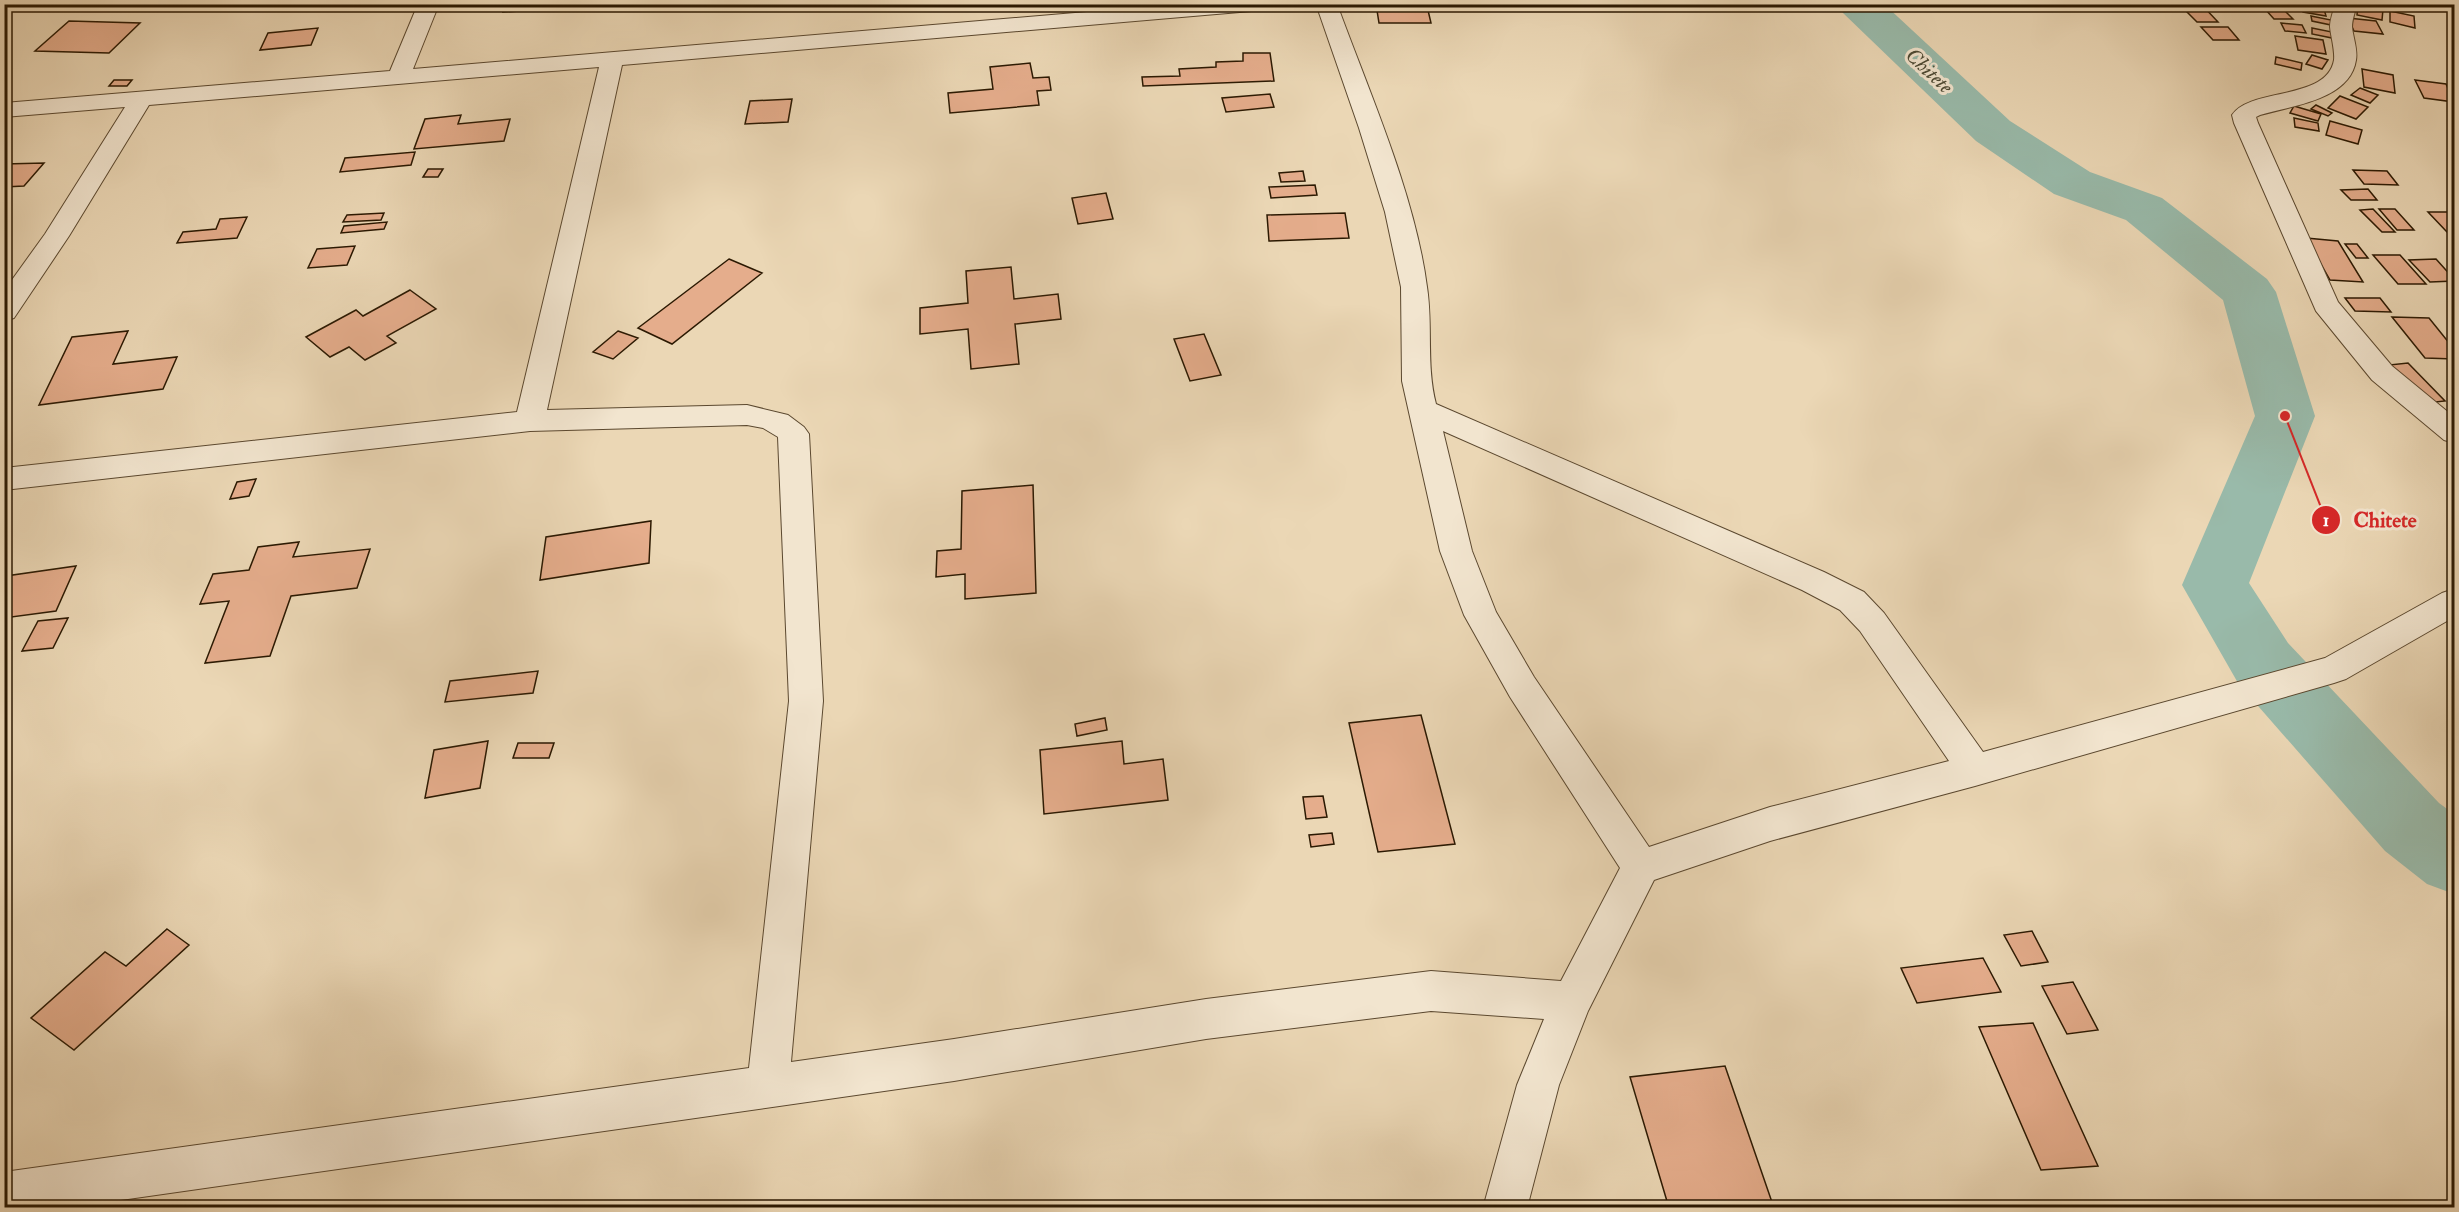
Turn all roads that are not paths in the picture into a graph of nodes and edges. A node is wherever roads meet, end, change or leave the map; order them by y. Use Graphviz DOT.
graph roads {
  1 [pos="429,4"];
  2 [pos="1263,4"];
  3 [pos="1326,4"];
  4 [pos="2346,4"];
  5 [pos="612,59"];
  6 [pos="398,78"];
  7 [pos="142,98"];
  8 [pos="4,110"];
  9 [pos="4,312"];
  10 [pos="1422,410"];
  11 [pos="530,421"];
  12 [pos="2454,433"];
  13 [pos="4,479"];
  14 [pos="2454,602"];
  15 [pos="1975,770"];
  16 [pos="1641,867"];
  17 [pos="1572,1000"];
  18 [pos="768,1087"];
  19 [pos="4,1194"];
  20 [pos="1505,1208"];
  1 -- 6 [label="street"];
  2 -- 5 [label="street"];
  3 -- 10 [label="street"];
  4 -- 12 [label="street"];
  5 -- 6 [label="street"];
  5 -- 11 [label="street"];
  6 -- 7 [label="street"];
  7 -- 8 [label="street"];
  7 -- 9 [label="street"];
  10 -- 15 [label="street"];
  10 -- 16 [label="street"];
  11 -- 13 [label="street"];
  11 -- 18 [label="street"];
  14 -- 15 [label="street"];
  15 -- 16 [label="street"];
  16 -- 17 [label="street"];
  17 -- 18 [label="street"];
  17 -- 20 [label="street"];
  18 -- 19 [label="street"];
}
